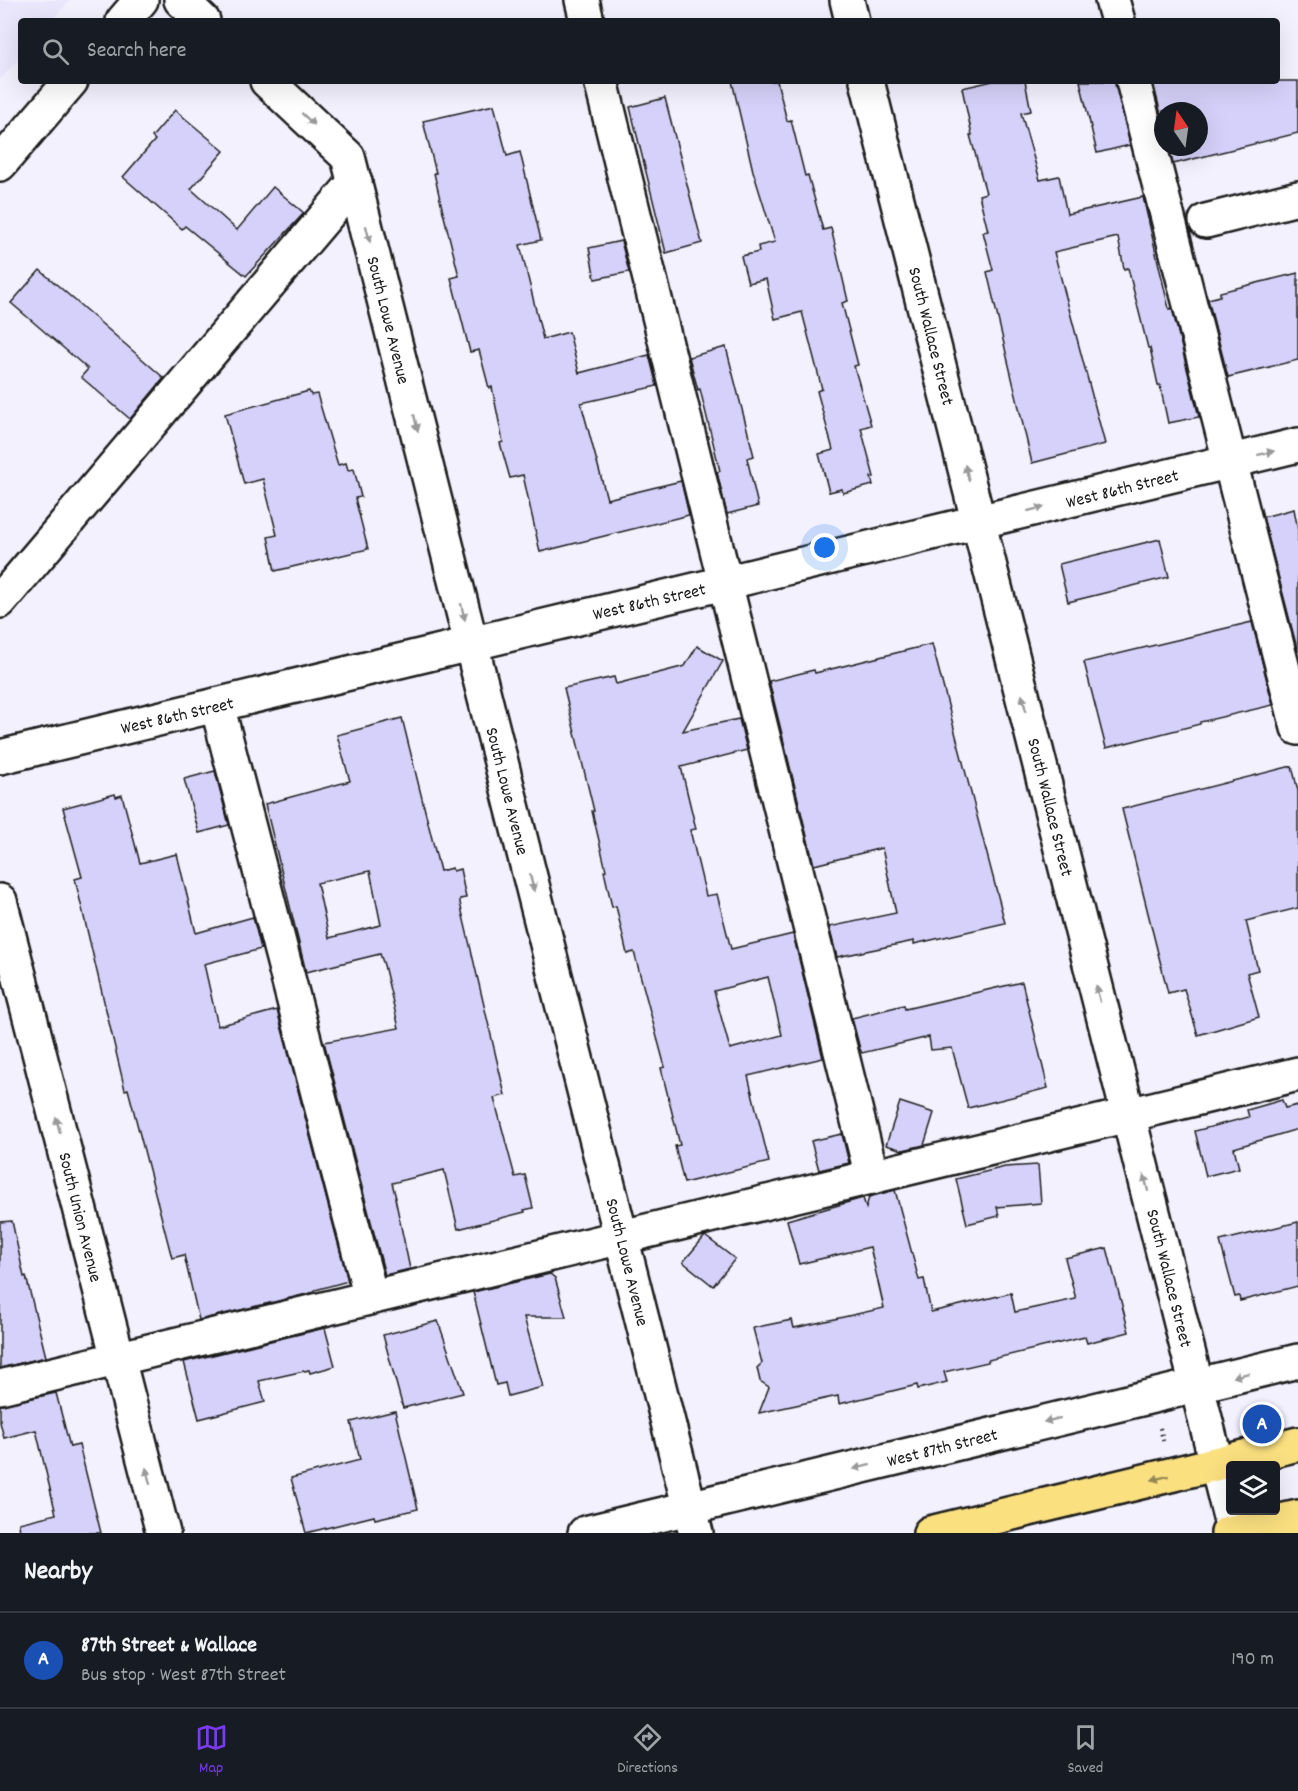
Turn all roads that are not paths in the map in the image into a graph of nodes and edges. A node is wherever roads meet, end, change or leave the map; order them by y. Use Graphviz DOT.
graph roads {
  1 [pos="141,0"];
  2 [pos="181,0"];
  3 [pos="582,0"];
  4 [pos="847,0"];
  5 [pos="1113,0"];
  6 [pos="126,18"];
  7 [pos="200,18"];
  8 [pos="586,18"];
  9 [pos="851,18"];
  10 [pos="1117,18"];
  11 [pos="68,84"];
  12 [pos="270,84"];
  13 [pos="602,84"];
  14 [pos="868,84"];
  15 [pos="1134,84"];
  16 [pos="0,164"];
  17 [pos="355,182"];
  18 [pos="1298,198"];
  19 [pos="1206,221"];
  20 [pos="1298,445"];
  21 [pos="1230,461"];
  22 [pos="979,523"];
  23 [pos="724,583"];
  24 [pos="0,601"];
  25 [pos="471,644"];
  26 [pos="217,705"];
  27 [pos="1298,728"];
  28 [pos="0,757"];
  29 [pos="0,901"];
  30 [pos="1298,1074"];
  31 [pos="1129,1116"];
  32 [pos="872,1177"];
  33 [pos="621,1237"];
  34 [pos="371,1297"];
  35 [pos="118,1358"];
  36 [pos="1298,1361"];
  37 [pos="1197,1386"];
  38 [pos="0,1387"];
  39 [pos="1298,1443"];
  40 [pos="1216,1464"];
  41 [pos="1298,1517"];
  42 [pos="693,1521"];
  43 [pos="163,1533"];
  44 [pos="585,1533"];
  45 [pos="930,1533"];
  46 [pos="1232,1533"];
  1 -- 6 [label="street"];
  2 -- 7 [label="street"];
  3 -- 8 [label="street"];
  4 -- 9 [label="street"];
  5 -- 10 [label="street"];
  11 -- 16 [label="street"];
  12 -- 17 [label="street, South Lowe Avenue, one-way"];
  13 -- 23 [label="street"];
  22 -- 14 [label="street, South Wallace Street, one-way"];
  15 -- 21 [label="street"];
  17 -- 24 [label="street"];
  17 -- 25 [label="street, South Lowe Avenue, one-way"];
  18 -- 19 [label="street"];
  21 -- 20 [label="street, West 86th Street, one-way"];
  22 -- 21 [label="street, West 86th Street, one-way"];
  21 -- 27 [label="street"];
  22 -- 23 [label="street, West 86th Street"];
  31 -- 22 [label="street, South Wallace Street, one-way"];
  23 -- 25 [label="street, West 86th Street"];
  23 -- 32 [label="street"];
  25 -- 26 [label="street, West 86th Street"];
  25 -- 33 [label="street, South Lowe Avenue, one-way"];
  26 -- 28 [label="street, West 86th Street"];
  26 -- 34 [label="street"];
  35 -- 29 [label="street, South Union Avenue, one-way"];
  30 -- 31 [label="street"];
  31 -- 32 [label="street"];
  37 -- 31 [label="street, South Wallace Street, one-way"];
  32 -- 33 [label="street"];
  33 -- 34 [label="street"];
  33 -- 42 [label="street, South Lowe Avenue"];
  34 -- 35 [label="street"];
  35 -- 38 [label="street"];
  43 -- 35 [label="street, South Union Avenue, one-way"];
  36 -- 37 [label="street, West 87th Street, one-way"];
  37 -- 40 [label="street, South Wallace Street"];
  37 -- 42 [label="street, West 87th Street, one-way"];
  39 -- 40 [label="main road"];
  40 -- 45 [label="main road, one-way"];
  40 -- 46 [label="street, South Wallace Street"];
  41 -- 46 [label="main road"];
  42 -- 44 [label="street, West 87th Street"];
}
